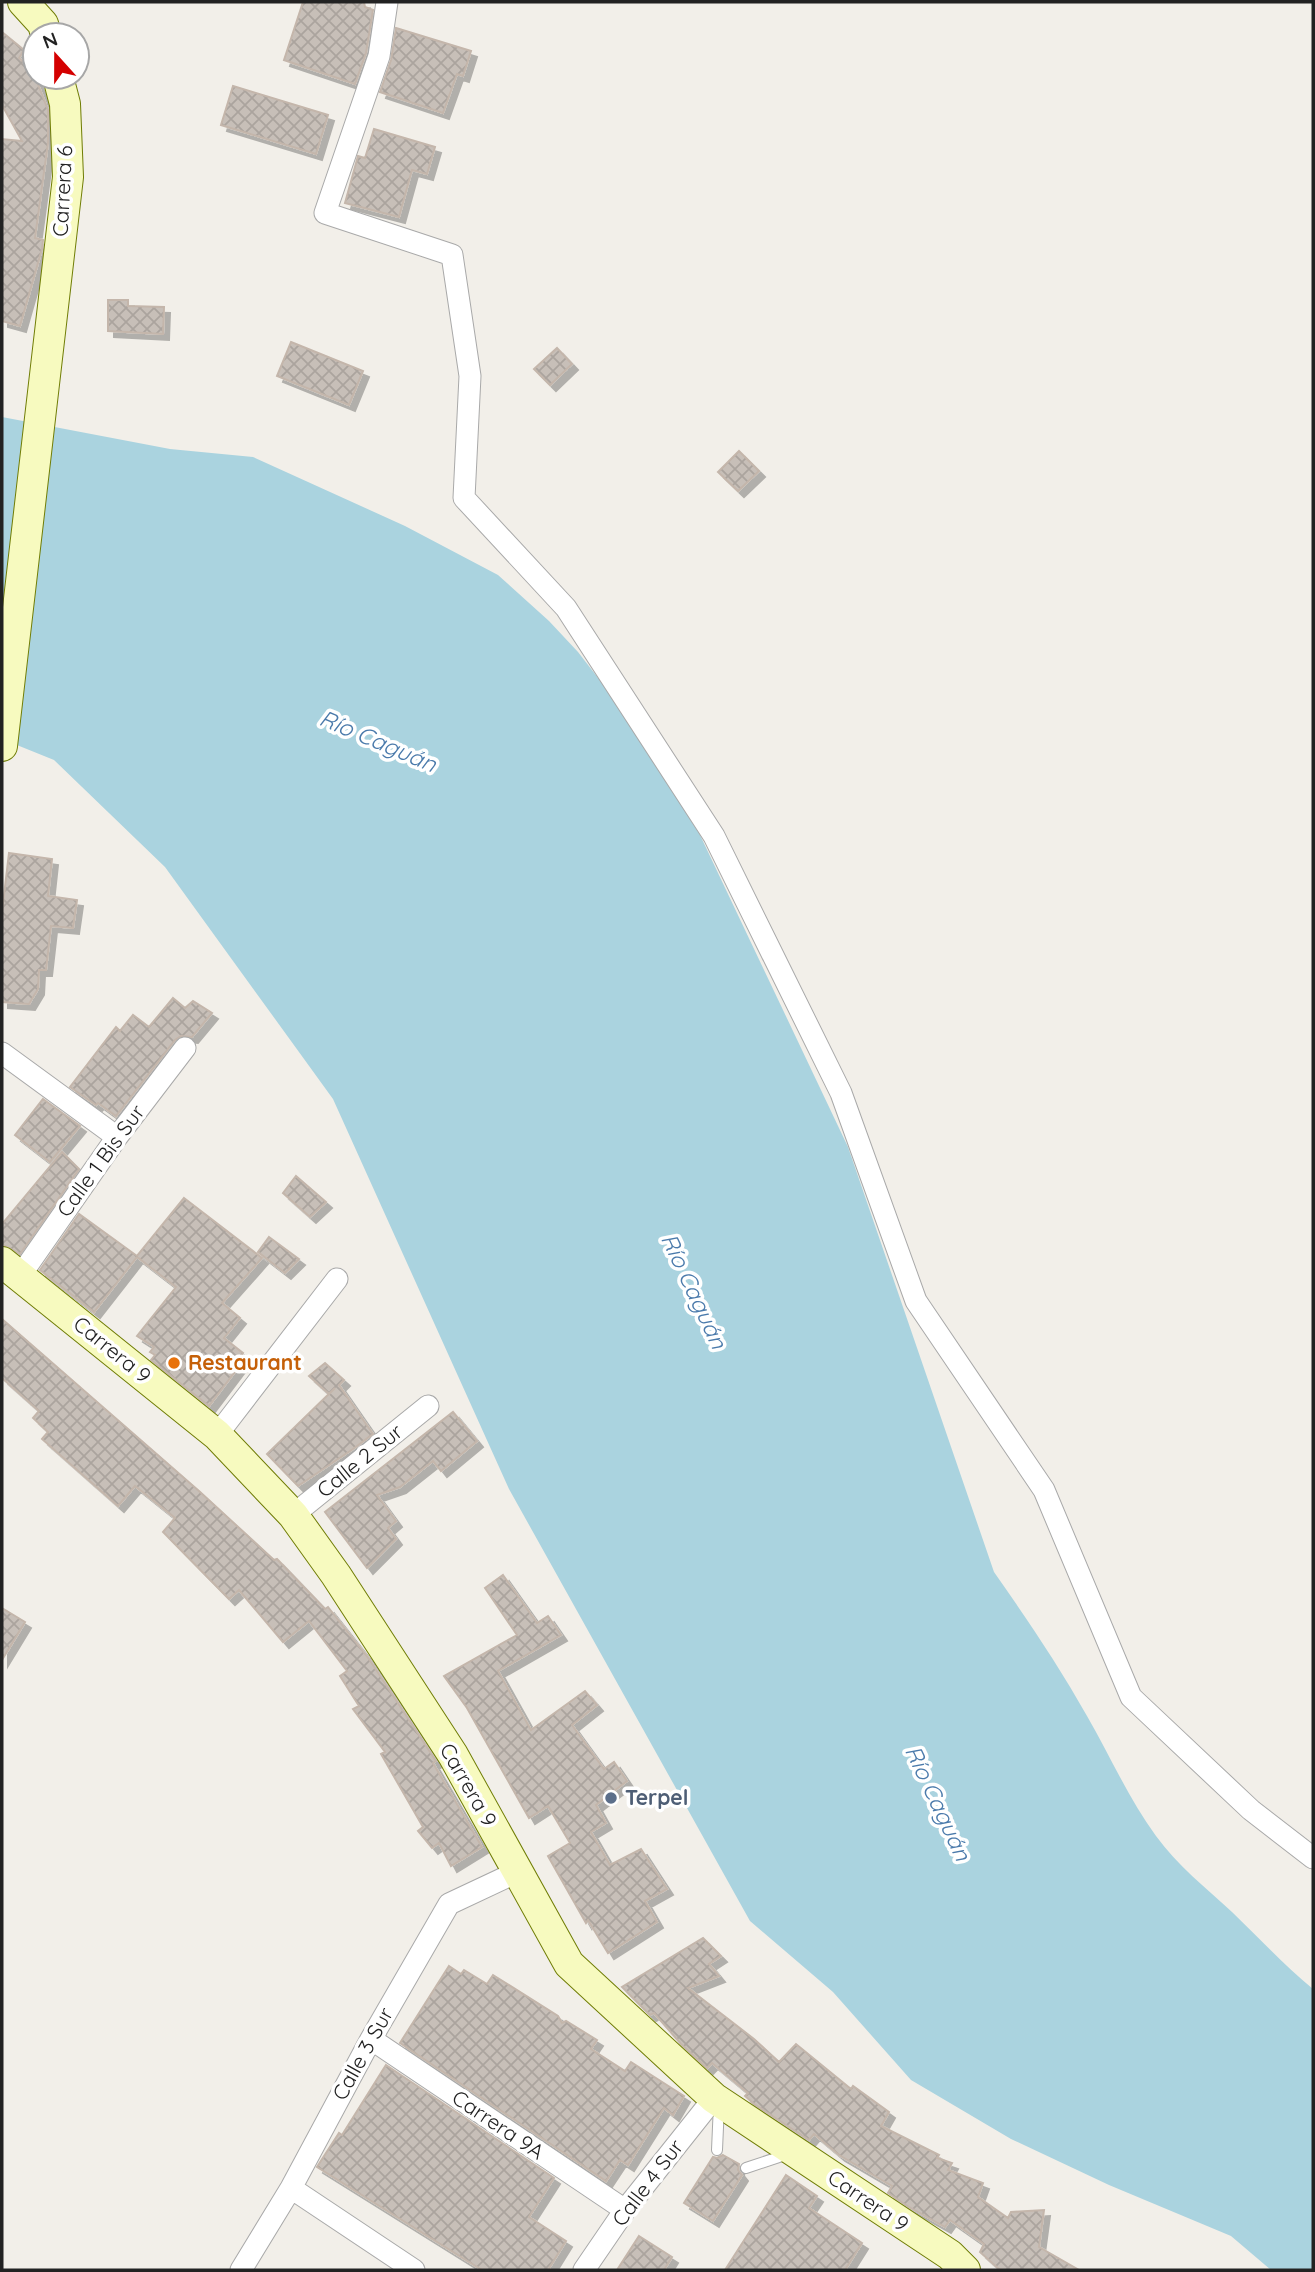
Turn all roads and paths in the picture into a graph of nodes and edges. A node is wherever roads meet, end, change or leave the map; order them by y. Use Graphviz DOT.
graph roads {
  1 [pos="23,2"];
  2 [pos="387,2"];
  3 [pos="40,21"];
  4 [pos="62,91"];
  5 [pos="2,746"];
  6 [pos="185,1048"];
  7 [pos="2,1053"];
  8 [pos="117,1137"];
  9 [pos="11,1269"];
  10 [pos="337,1279"];
  11 [pos="428,1406"];
  12 [pos="217,1435"];
  13 [pos="293,1515"];
  14 [pos="1313,1858"];
  15 [pos="517,1872"];
  16 [pos="371,2039"];
  17 [pos="717,2100"];
  18 [pos="717,2150"];
  19 [pos="794,2151"];
  20 [pos="746,2168"];
  21 [pos="291,2188"];
  22 [pos="625,2210"];
  23 [pos="951,2265"];
  24 [pos="241,2270"];
  25 [pos="414,2270"];
  26 [pos="584,2270"];
  1 -- 3 [label="main road"];
  2 -- 14 [label="street"];
  4 -- 5 [label="main road, Carrera 6"];
  6 -- 8 [label="street, Calle 1 Bis Sur"];
  7 -- 8 [label="street"];
  8 -- 9 [label="street, Calle 1 Bis Sur"];
  9 -- 12 [label="main road, Carrera 9"];
  10 -- 12 [label="street"];
  11 -- 13 [label="street, Calle 2 Sur"];
  12 -- 13 [label="main road, Carrera 9"];
  13 -- 15 [label="main road, Carrera 9"];
  15 -- 16 [label="street, Calle 3 Sur"];
  15 -- 17 [label="main road, Carrera 9"];
  16 -- 21 [label="street, Calle 3 Sur"];
  16 -- 22 [label="street, Carrera 9A"];
  17 -- 18 [label="lane"];
  17 -- 19 [label="main road, Carrera 9"];
  17 -- 22 [label="street, Calle 4 Sur"];
  19 -- 20 [label="lane"];
  19 -- 23 [label="main road, Carrera 9"];
  21 -- 24 [label="street, Calle 3 Sur"];
  21 -- 25 [label="street"];
  22 -- 26 [label="street, Calle 4 Sur"];
}
